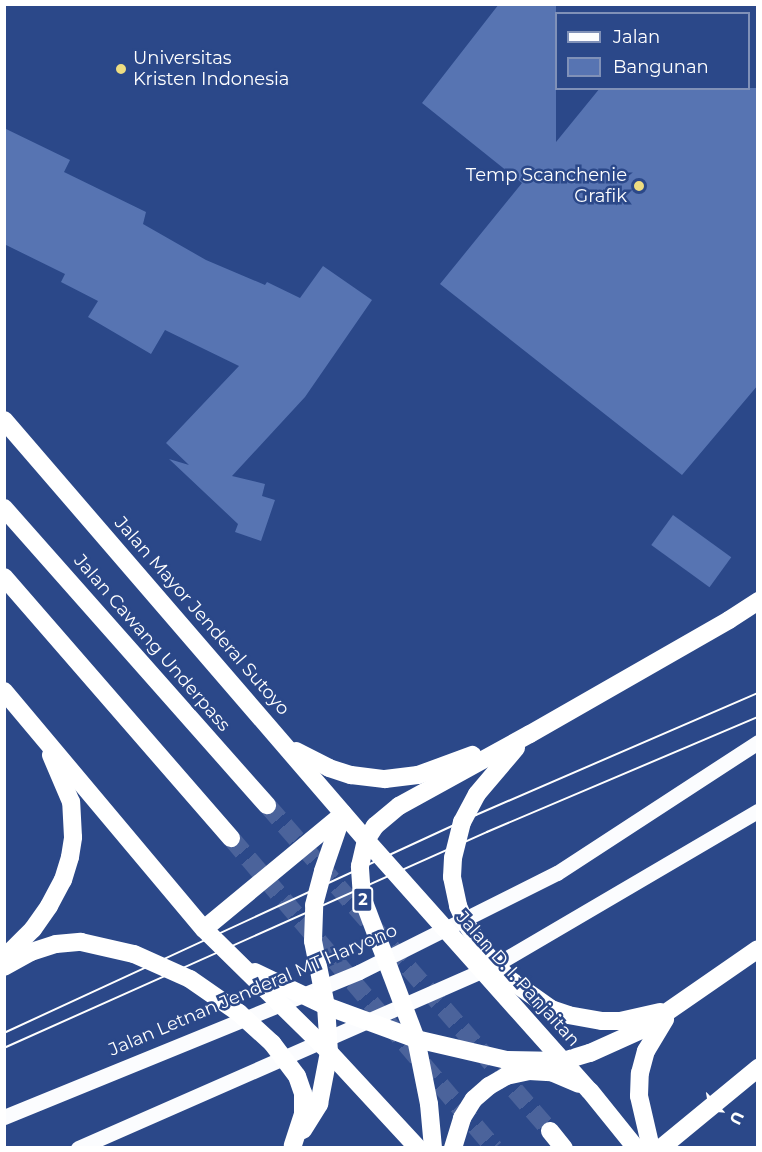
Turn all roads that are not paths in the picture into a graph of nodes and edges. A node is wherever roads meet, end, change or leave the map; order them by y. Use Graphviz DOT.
graph roads {
  1 [pos="4,420"];
  2 [pos="4,508"];
  3 [pos="4,577"];
  4 [pos="758,601"];
  5 [pos="4,691"];
  6 [pos="41,733"];
  7 [pos="530,735"];
  8 [pos="758,742"];
  9 [pos="285,744"];
  10 [pos="267,805"];
  11 [pos="758,811"];
  12 [pos="343,813"];
  13 [pos="231,838"];
  14 [pos="366,840"];
  15 [pos="204,929"];
  16 [pos="758,949"];
  17 [pos="231,956"];
  18 [pos="4,958"];
  19 [pos="4,967"];
  20 [pos="326,1006"];
  21 [pos="673,1008"];
  22 [pos="416,1039"];
  23 [pos="329,1052"];
  24 [pos="563,1061"];
  25 [pos="758,1068"];
  26 [pos="590,1091"];
  27 [pos="4,1117"];
  28 [pos="550,1131"];
  29 [pos="292,1146"];
  30 [pos="78,1148"];
  31 [pos="418,1148"];
  32 [pos="433,1148"];
  33 [pos="453,1148"];
  34 [pos="564,1148"];
  35 [pos="636,1148"];
  36 [pos="651,1148"];
  37 [pos="661,1148"];
  1 -- 9 [label="highway, Jalan Mayor Jenderal Sutoyo"];
  2 -- 10 [label="highway, Jalan Cawang Underpass"];
  3 -- 13 [label="highway"];
  4 -- 7 [label="highway, 2"];
  5 -- 6 [label="highway"];
  6 -- 15 [label="highway"];
  6 -- 18 [label="highway"];
  7 -- 9 [label="highway"];
  7 -- 14 [label="highway, 2"];
  7 -- 21 [label="highway"];
  8 -- 27 [label="main road, Jalan Letnan Jenderal MT Haryono"];
  9 -- 12 [label="highway, Jalan Mayor Jenderal Sutoyo"];
  11 -- 30 [label="main road"];
  12 -- 14 [label="highway, Jalan Mayor Jenderal Sutoyo"];
  12 -- 15 [label="highway"];
  12 -- 20 [label="highway"];
  14 -- 22 [label="highway, 2"];
  14 -- 24 [label="highway, Jalan D. I. Panjaitan"];
  15 -- 17 [label="highway"];
  16 -- 21 [label="highway"];
  17 -- 20 [label="highway"];
  17 -- 23 [label="highway"];
  19 -- 29 [label="highway"];
  20 -- 22 [label="highway"];
  20 -- 23 [label="highway"];
  21 -- 24 [label="highway"];
  21 -- 36 [label="highway"];
  22 -- 24 [label="highway"];
  22 -- 32 [label="highway, 2"];
  23 -- 29 [label="highway"];
  23 -- 31 [label="highway"];
  24 -- 26 [label="highway, Jalan D. I. Panjaitan"];
  25 -- 37 [label="highway"];
  26 -- 33 [label="highway"];
  26 -- 35 [label="highway, Jalan D. I. Panjaitan"];
  28 -- 34 [label="highway"];
}
